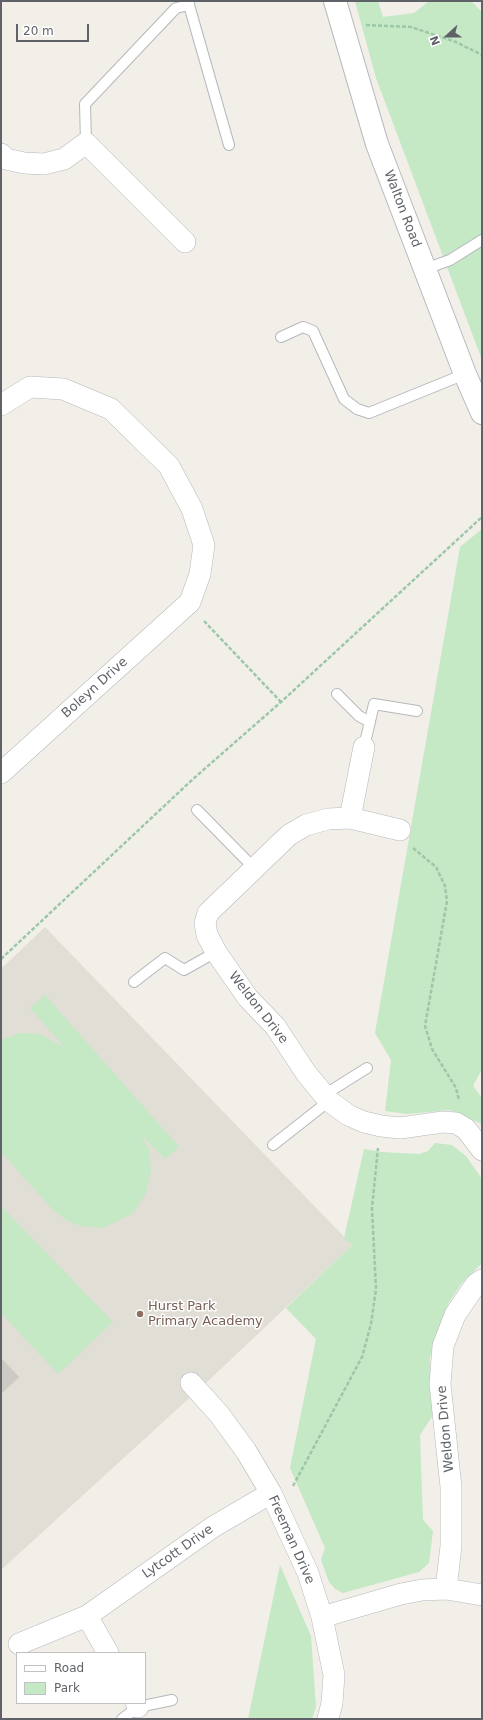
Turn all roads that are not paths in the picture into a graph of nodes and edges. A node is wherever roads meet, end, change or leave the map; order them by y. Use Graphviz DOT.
graph roads {
  1 [pos="335,1"];
  2 [pos="189,3"];
  3 [pos="86,142"];
  4 [pos="229,145"];
  5 [pos="1,154"];
  6 [pos="482,240"];
  7 [pos="186,242"];
  8 [pos="425,269"];
  9 [pos="281,337"];
  10 [pos="465,374"];
  11 [pos="3,403"];
  12 [pos="482,413"];
  13 [pos="337,694"];
  14 [pos="417,711"];
  15 [pos="370,722"];
  16 [pos="364,746"];
  17 [pos="1,773"];
  18 [pos="197,810"];
  19 [pos="350,818"];
  20 [pos="400,830"];
  21 [pos="254,868"];
  22 [pos="216,952"];
  23 [pos="134,982"];
  24 [pos="367,1068"];
  25 [pos="327,1098"];
  26 [pos="273,1145"];
  27 [pos="482,1150"];
  28 [pos="482,1280"];
  29 [pos="191,1383"];
  30 [pos="275,1501"];
  31 [pos="446,1589"];
  32 [pos="482,1595"];
  33 [pos="87,1616"];
  34 [pos="322,1617"];
  35 [pos="18,1644"];
  36 [pos="107,1652"];
  37 [pos="172,1700"];
  38 [pos="132,1710"];
  39 [pos="328,1719"];
  1 -- 8 [label="main road, Walton Road"];
  2 -- 3 [label="lane"];
  2 -- 4 [label="lane"];
  3 -- 5 [label="street"];
  3 -- 7 [label="street"];
  6 -- 8 [label="lane"];
  8 -- 10 [label="main road, Walton Road"];
  9 -- 10 [label="lane"];
  10 -- 12 [label="main road, Walton Road"];
  11 -- 17 [label="street, Boleyn Drive"];
  13 -- 15 [label="lane"];
  14 -- 15 [label="lane"];
  15 -- 16 [label="lane"];
  16 -- 19 [label="street"];
  18 -- 21 [label="lane"];
  19 -- 20 [label="street, Weldon Drive"];
  19 -- 21 [label="street, Weldon Drive"];
  21 -- 22 [label="street, Weldon Drive"];
  22 -- 23 [label="lane"];
  22 -- 25 [label="street, Weldon Drive"];
  24 -- 25 [label="lane"];
  25 -- 26 [label="lane"];
  25 -- 27 [label="street, Weldon Drive"];
  28 -- 31 [label="street, Weldon Drive"];
  29 -- 30 [label="street, Freeman Drive"];
  30 -- 33 [label="street, Lytcott Drive"];
  30 -- 34 [label="street, Freeman Drive"];
  31 -- 32 [label="street"];
  31 -- 34 [label="street"];
  33 -- 35 [label="street, Lytcott Drive"];
  33 -- 36 [label="street"];
  34 -- 39 [label="street, Freeman Drive"];
  37 -- 38 [label="lane"];
}
